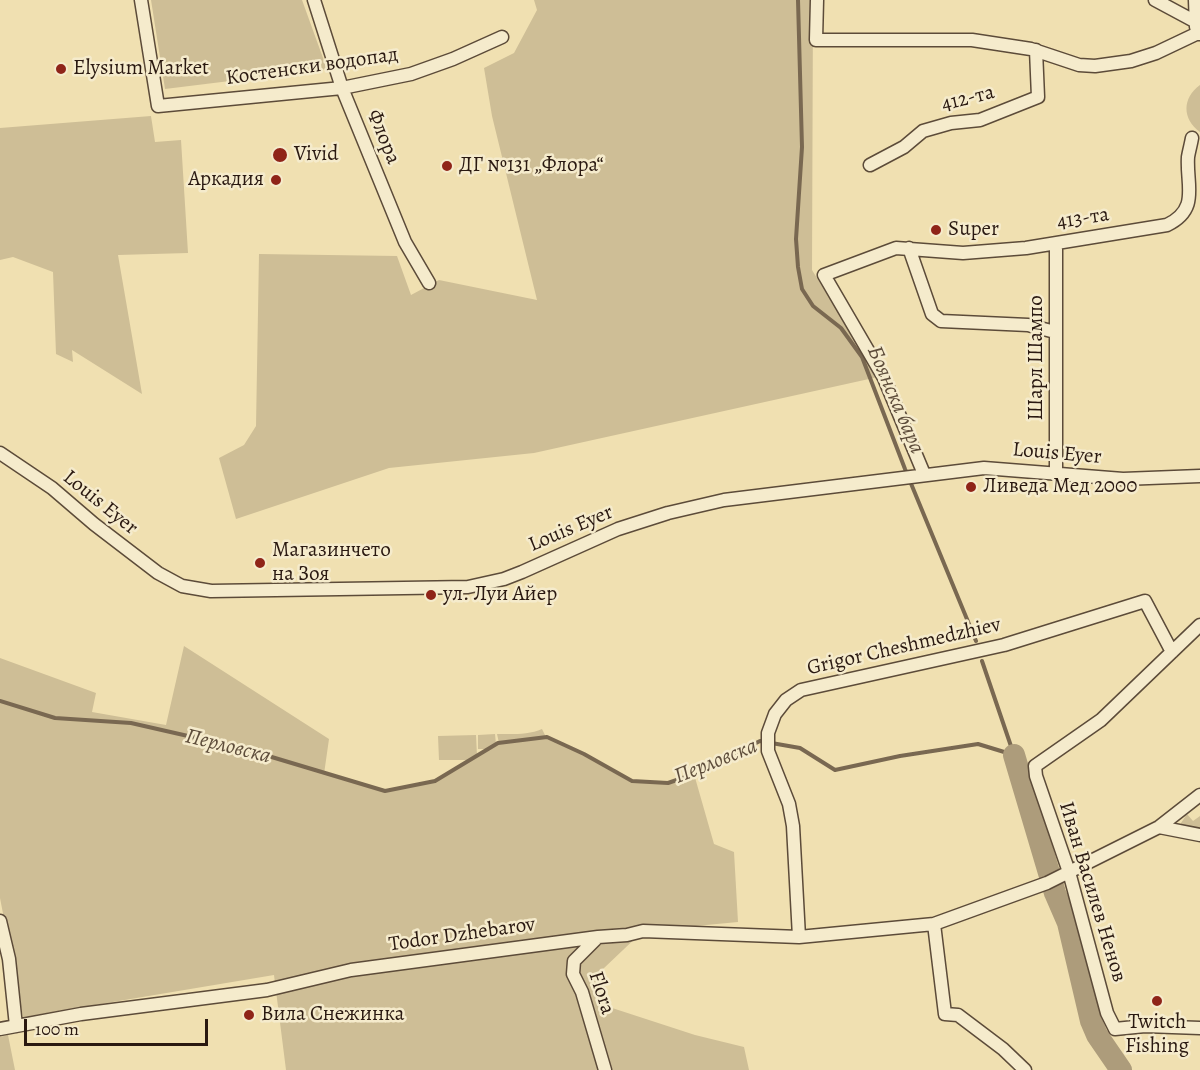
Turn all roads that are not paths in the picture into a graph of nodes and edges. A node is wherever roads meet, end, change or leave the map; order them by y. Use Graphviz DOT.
graph roads {
  1 [pos="141,0"];
  2 [pos="314,0"];
  3 [pos="817,0"];
  4 [pos="1155,0"];
  5 [pos="1195,0"];
  6 [pos="1197,30"];
  7 [pos="502,37"];
  8 [pos="1036,50"];
  9 [pos="342,88"];
  10 [pos="1192,138"];
  11 [pos="870,165"];
  12 [pos="1056,243"];
  13 [pos="909,248"];
  14 [pos="429,283"];
  15 [pos="1055,332"];
  16 [pos="0,453"];
  17 [pos="1056,473"];
  18 [pos="914,476"];
  19 [pos="1200,476"];
  20 [pos="1200,625"];
  21 [pos="1172,652"];
  22 [pos="1200,795"];
  23 [pos="1159,827"];
  24 [pos="1200,836"];
  25 [pos="1067,873"];
  26 [pos="0,921"];
  27 [pos="934,924"];
  28 [pos="598,936"];
  29 [pos="799,937"];
  30 [pos="16,1026"];
  31 [pos="1200,1028"];
  32 [pos="0,1029"];
  33 [pos="604,1070"];
  34 [pos="1025,1070"];
  1 -- 9 [label="street, Костенски водопад"];
  2 -- 9 [label="street, Флора"];
  3 -- 8 [label="street"];
  4 -- 6 [label="street"];
  5 -- 6 [label="street"];
  6 -- 8 [label="street"];
  7 -- 9 [label="street, Костенски водопад"];
  8 -- 11 [label="street, 412-та"];
  9 -- 14 [label="street, Флора"];
  10 -- 12 [label="street, 413-та"];
  12 -- 13 [label="street, 413-та"];
  12 -- 15 [label="street, Шарл Шампо"];
  13 -- 15 [label="street"];
  13 -- 18 [label="street, 413-та"];
  15 -- 17 [label="street, Шарл Шампо"];
  16 -- 18 [label="street, Louis Eyer"];
  17 -- 18 [label="street, Louis Eyer"];
  17 -- 19 [label="street, Louis Eyer"];
  20 -- 21 [label="street"];
  21 -- 25 [label="street, Иван Василев Ненов"];
  21 -- 29 [label="street, Grigor Cheshmedzhiev"];
  22 -- 23 [label="street, Todor Dzhebarov"];
  23 -- 24 [label="street"];
  23 -- 25 [label="street, Todor Dzhebarov"];
  25 -- 27 [label="street, Todor Dzhebarov"];
  25 -- 31 [label="street, Иван Василев Ненов"];
  26 -- 30 [label="street"];
  27 -- 29 [label="street, Todor Dzhebarov"];
  27 -- 34 [label="street"];
  28 -- 29 [label="street, Todor Dzhebarov"];
  28 -- 30 [label="street, Todor Dzhebarov"];
  28 -- 33 [label="street, Flora"];
  30 -- 32 [label="street, Todor Dzhebarov"];
}
